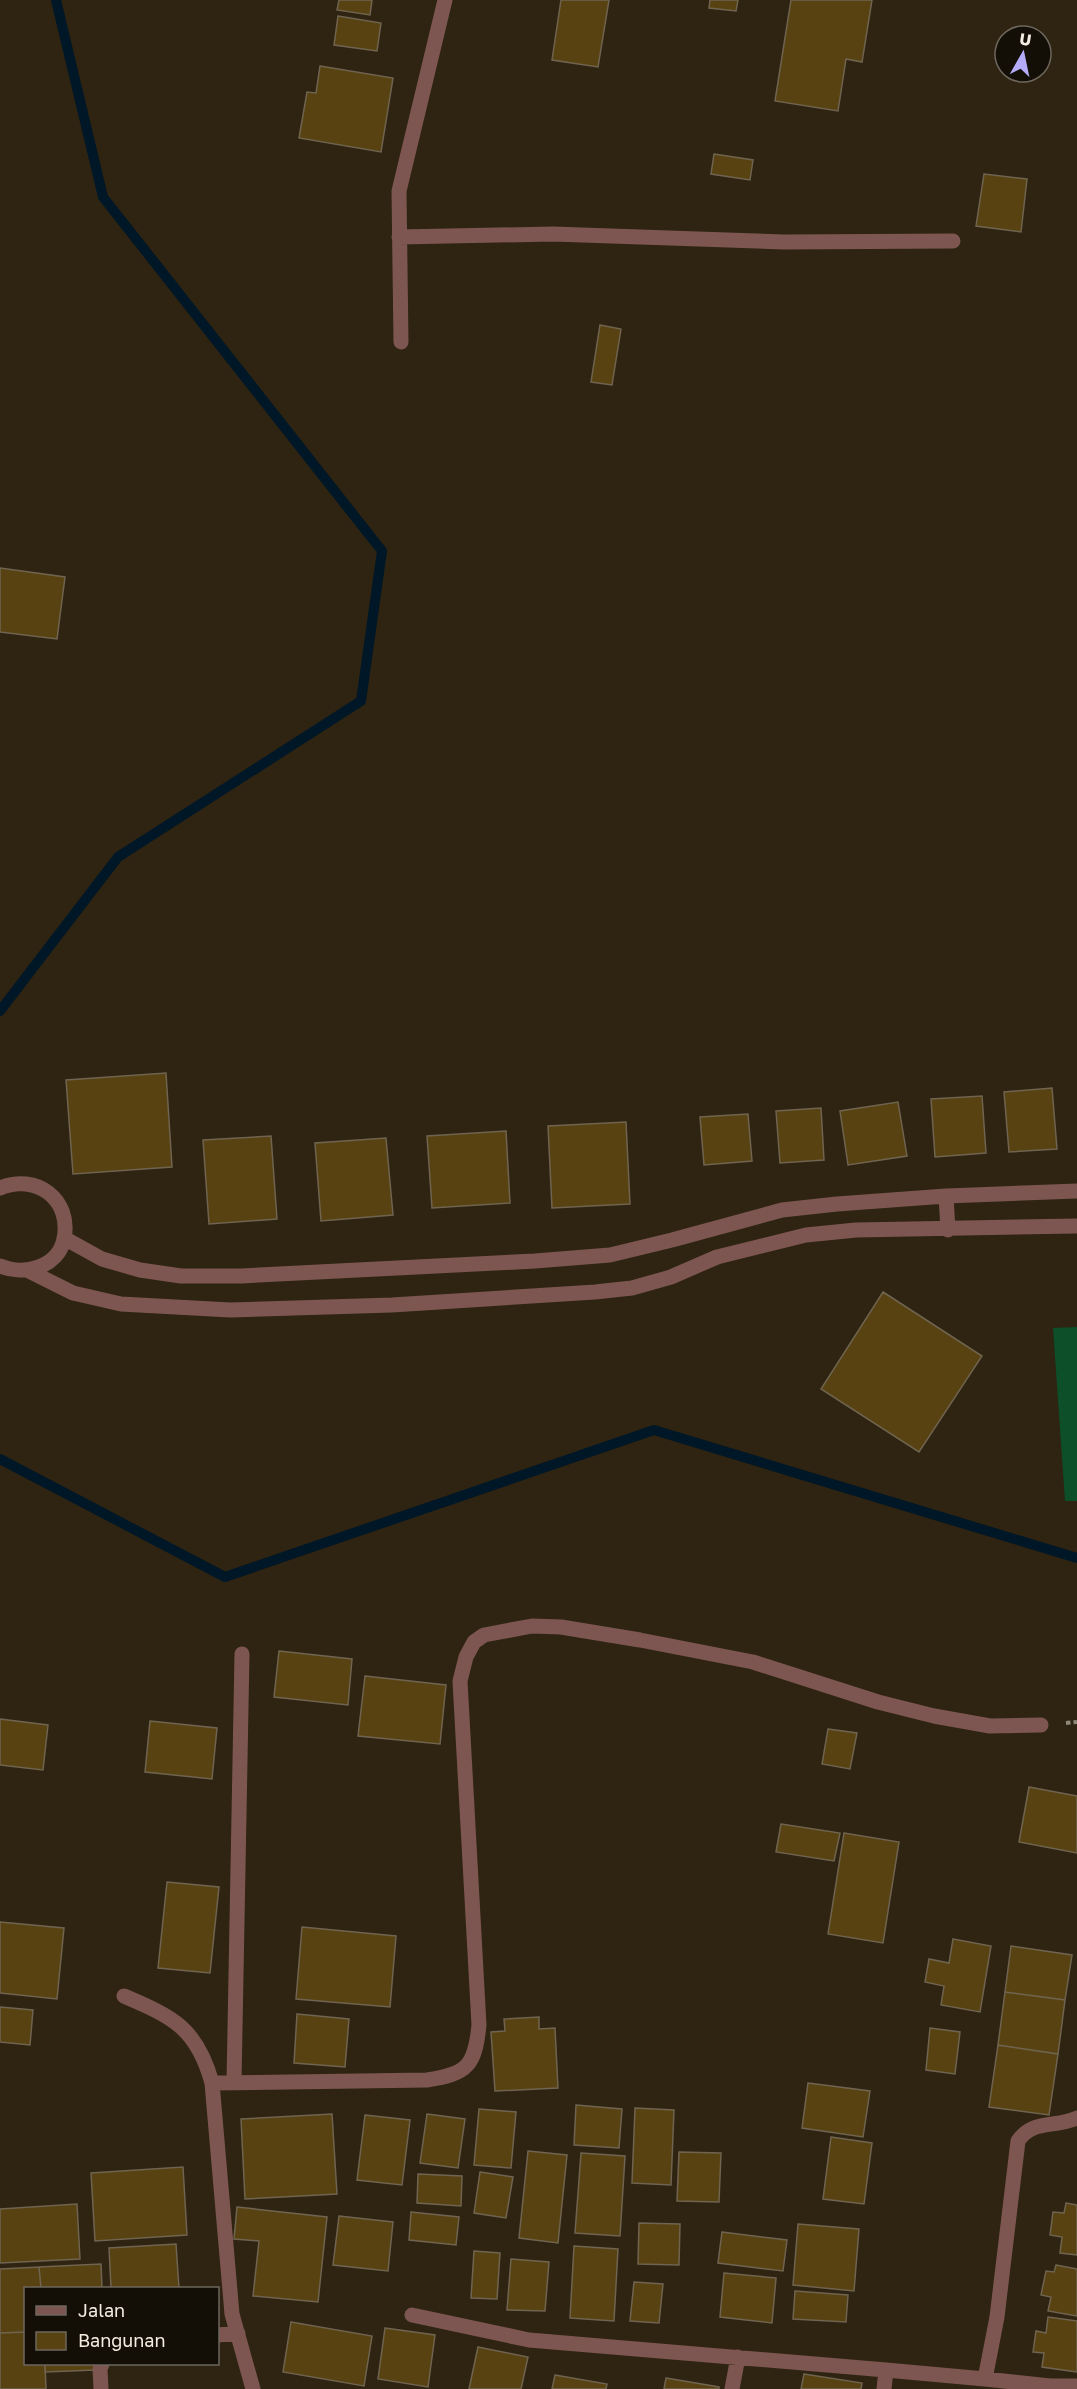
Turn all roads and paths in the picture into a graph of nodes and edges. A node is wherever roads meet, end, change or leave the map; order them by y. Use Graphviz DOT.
graph roads {
  1 [pos="445,0"];
  2 [pos="399,237"];
  3 [pos="953,241"];
  4 [pos="401,342"];
  5 [pos="4,1182"];
  6 [pos="1077,1191"];
  7 [pos="946,1196"];
  8 [pos="1077,1226"];
  9 [pos="948,1230"];
  10 [pos="64,1238"];
  11 [pos="0,1266"];
  12 [pos="29,1271"];
  13 [pos="242,1654"];
  14 [pos="1041,1725"];
  15 [pos="124,1995"];
  16 [pos="234,2082"];
  17 [pos="212,2083"];
  18 [pos="1077,2118"];
  19 [pos="412,2315"];
  20 [pos="238,2333"];
  21 [pos="219,2335"];
  22 [pos="738,2357"];
  23 [pos="102,2365"];
  24 [pos="886,2370"];
  25 [pos="985,2379"];
  26 [pos="1077,2386"];
  27 [pos="100,2389"];
  28 [pos="253,2389"];
  29 [pos="732,2389"];
  30 [pos="884,2389"];
  1 -- 2 [label="street"];
  2 -- 3 [label="street"];
  2 -- 4 [label="street"];
  5 -- 10 [label="street"];
  6 -- 7 [label="street"];
  7 -- 9 [label="street"];
  7 -- 10 [label="street"];
  8 -- 9 [label="street"];
  9 -- 12 [label="street"];
  10 -- 12 [label="street"];
  11 -- 12 [label="street"];
  13 -- 16 [label="street"];
  14 -- 16 [label="street"];
  15 -- 17 [label="street"];
  16 -- 17 [label="street"];
  17 -- 20 [label="street"];
  18 -- 25 [label="street"];
  19 -- 22 [label="street"];
  20 -- 21 [label="street"];
  20 -- 28 [label="street"];
  22 -- 24 [label="street"];
  22 -- 29 [label="street"];
  23 -- 27 [label="street"];
  24 -- 25 [label="street"];
  24 -- 30 [label="street"];
  25 -- 26 [label="street"];
}
